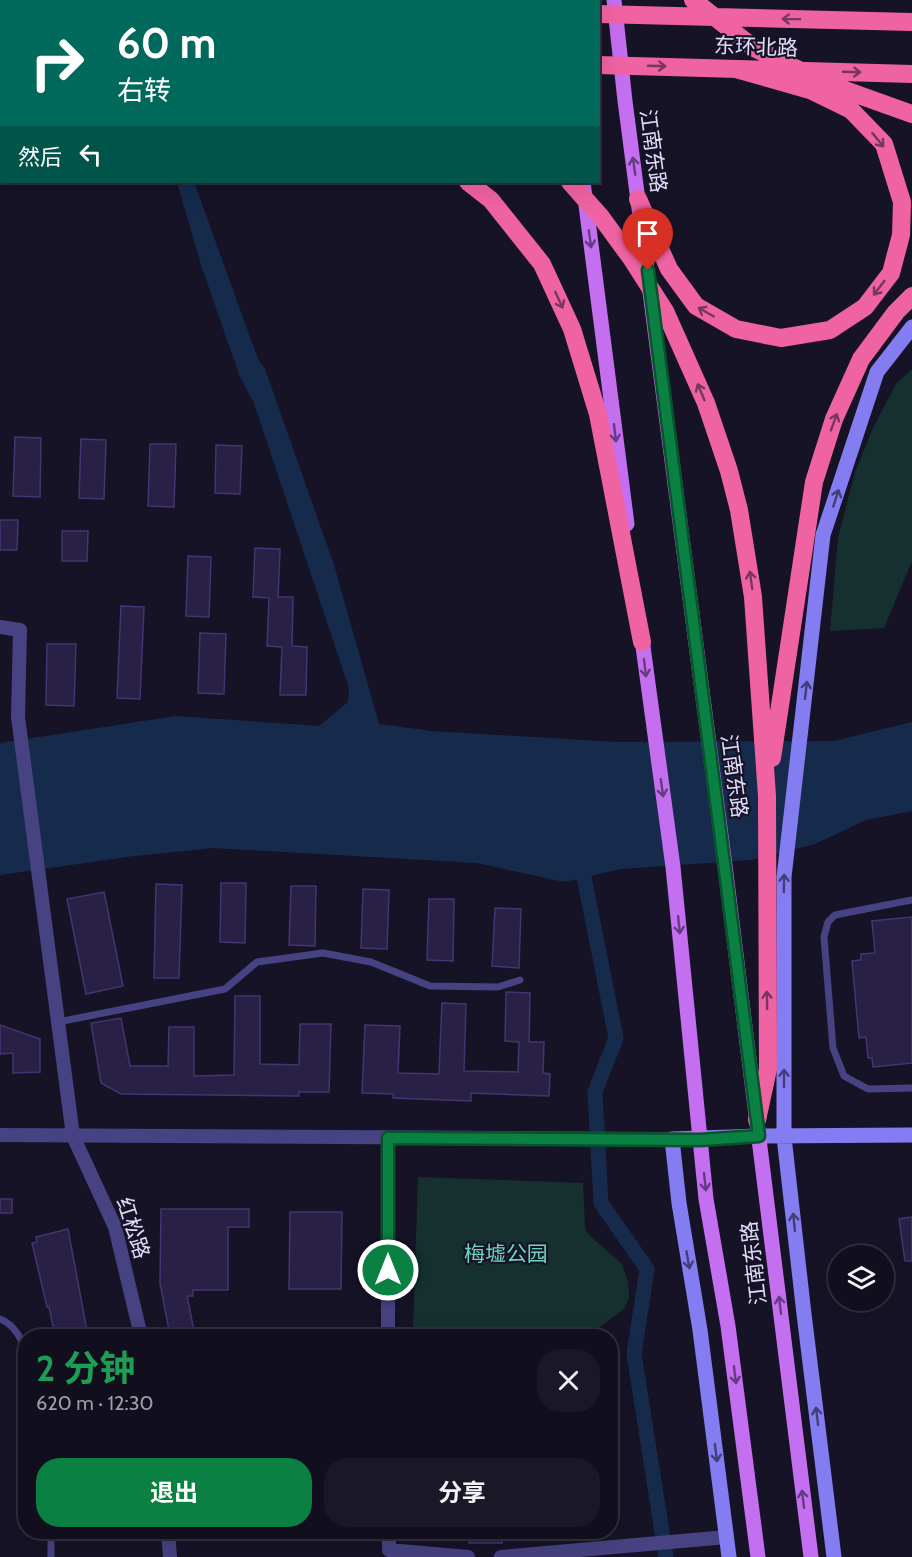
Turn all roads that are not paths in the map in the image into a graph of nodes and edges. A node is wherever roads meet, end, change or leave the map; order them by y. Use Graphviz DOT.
graph roads {
  1 [pos="614,0"];
  2 [pos="693,0"];
  3 [pos="600,14"];
  4 [pos="912,22"];
  5 [pos="600,65"];
  6 [pos="736,69"];
  7 [pos="912,74"];
  8 [pos="907,112"];
  9 [pos="469,183"];
  10 [pos="571,183"];
  11 [pos="583,183"];
  12 [pos="638,199"];
  13 [pos="912,296"];
  14 [pos="912,327"];
  15 [pos="0,627"];
  16 [pos="642,642"];
  17 [pos="770,727"];
  18 [pos="912,900"];
  19 [pos="520,980"];
  20 [pos="58,1022"];
  21 [pos="912,1088"];
  22 [pos="758,1128"];
  23 [pos="0,1135"];
  24 [pos="912,1135"];
  25 [pos="73,1136"];
  26 [pos="784,1137"];
  27 [pos="388,1138"];
  28 [pos="672,1139"];
  29 [pos="700,1140"];
  30 [pos="0,1319"];
  31 [pos="139,1329"];
  32 [pos="388,1329"];
  33 [pos="18,1337"];
  34 [pos="727,1537"];
  35 [pos="51,1539"];
  36 [pos="169,1539"];
  37 [pos="388,1539"];
  38 [pos="51,1557"];
  39 [pos="170,1557"];
  40 [pos="468,1557"];
  41 [pos="501,1557"];
  42 [pos="729,1557"];
  43 [pos="758,1557"];
  44 [pos="811,1557"];
  45 [pos="834,1557"];
  12 -- 1 [label="main road, 江南东路, one-way"];
  2 -- 8 [label="highway"];
  4 -- 3 [label="highway, 东环北路, one-way"];
  5 -- 6 [label="highway, 东环北路, one-way"];
  6 -- 7 [label="highway, 东环北路, one-way"];
  6 -- 12 [label="highway, one-way"];
  9 -- 16 [label="highway, one-way"];
  17 -- 10 [label="highway, one-way"];
  11 -- 16 [label="main road, 江南东路, one-way"];
  12 -- 22 [label="main road, 江南东路"];
  17 -- 13 [label="highway, one-way"];
  26 -- 14 [label="main road, one-way"];
  15 -- 20 [label="street, 红松路"];
  16 -- 29 [label="main road, 江南东路, one-way"];
  22 -- 17 [label="highway, one-way"];
  18 -- 21 [label="lane"];
  19 -- 20 [label="lane"];
  20 -- 25 [label="street, 红松路"];
  22 -- 26 [label="main road"];
  22 -- 29 [label="main road"];
  44 -- 22 [label="main road, 江南东路, one-way"];
  23 -- 25 [label="street"];
  24 -- 26 [label="main road"];
  25 -- 27 [label="street"];
  25 -- 31 [label="street, 红松路"];
  45 -- 26 [label="main road, one-way"];
  27 -- 28 [label="street"];
  27 -- 32 [label="street"];
  28 -- 29 [label="main road"];
  28 -- 34 [label="main road, one-way"];
  29 -- 43 [label="main road, 江南东路, one-way"];
  30 -- 33 [label="lane"];
  34 -- 41 [label="street"];
  34 -- 42 [label="main road"];
  35 -- 38 [label="lane"];
  36 -- 39 [label="street"];
  37 -- 40 [label="street"];
}
